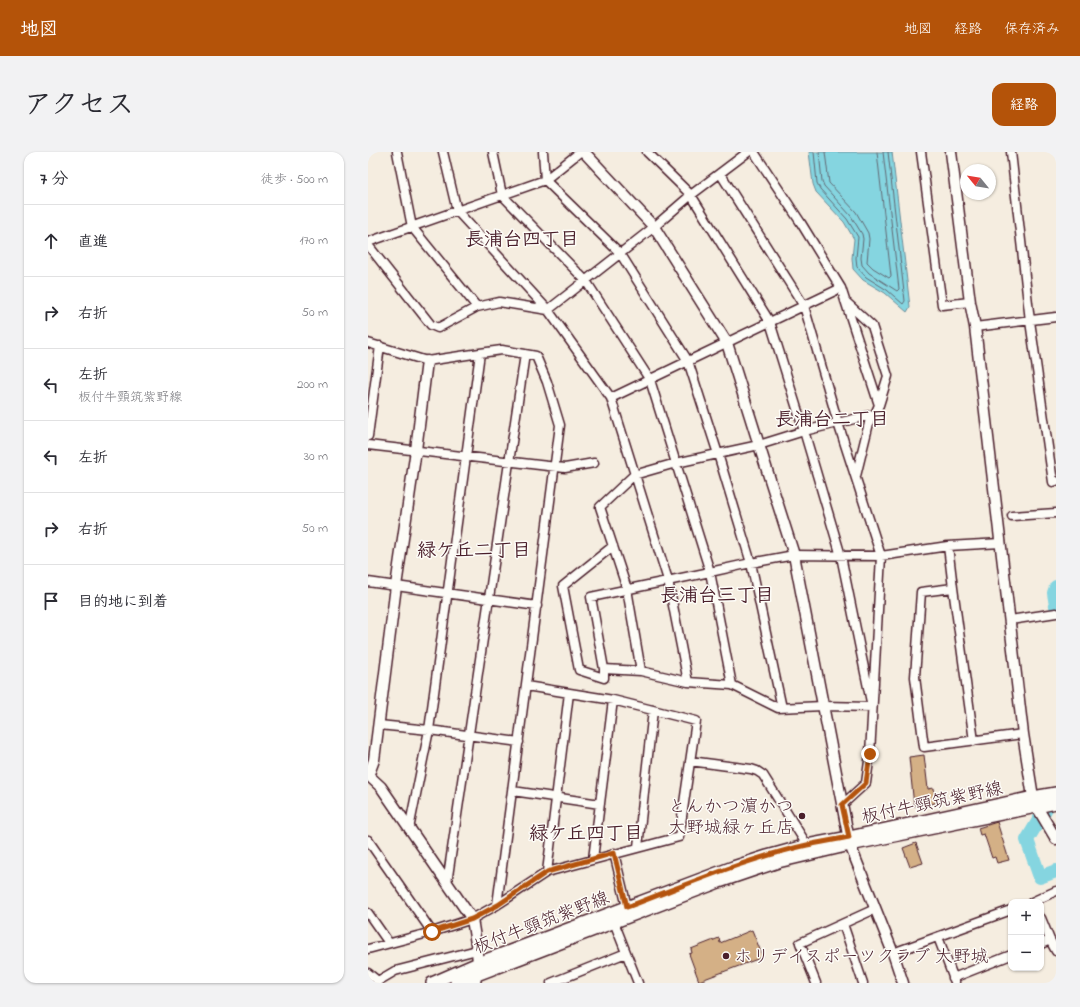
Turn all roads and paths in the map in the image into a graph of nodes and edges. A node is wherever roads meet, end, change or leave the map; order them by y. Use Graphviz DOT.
graph roads {
  1 [pos="397,152"];
  2 [pos="443,152"];
  3 [pos="493,152"];
  4 [pos="543,152"];
  5 [pos="580,152"];
  6 [pos="584,152"];
  7 [pos="647,152"];
  8 [pos="748,152"];
  9 [pos="754,152"];
  10 [pos="921,152"];
  11 [pos="951,152"];
  12 [pos="1011,152"];
  13 [pos="720,173"];
  14 [pos="546,180"];
  15 [pos="502,195"];
  16 [pos="691,195"];
  17 [pos="457,211"];
  18 [pos="412,227"];
  19 [pos="654,227"];
  20 [pos="368,244"];
  21 [pos="620,253"];
  22 [pos="586,281"];
  23 [pos="841,288"];
  24 [pos="844,300"];
  25 [pos="970,302"];
  26 [pos="804,306"];
  27 [pos="477,307"];
  28 [pos="548,310"];
  29 [pos="1056,317"];
  30 [pos="1030,321"];
  31 [pos="770,322"];
  32 [pos="975,327"];
  33 [pos="727,342"];
  34 [pos="368,343"];
  35 [pos="380,346"];
  36 [pos="480,353"];
  37 [pos="525,354"];
  38 [pos="427,361"];
  39 [pos="688,361"];
  40 [pos="650,380"];
  41 [pos="611,398"];
  42 [pos="879,405"];
  43 [pos="870,415"];
  44 [pos="838,423"];
  45 [pos="804,431"];
  46 [pos="368,436"];
  47 [pos="368,445"];
  48 [pos="758,445"];
  49 [pos="416,450"];
  50 [pos="718,454"];
  51 [pos="466,456"];
  52 [pos="509,461"];
  53 [pos="594,463"];
  54 [pos="676,464"];
  55 [pos="555,466"];
  56 [pos="634,475"];
  57 [pos="856,478"];
  58 [pos="1056,481"];
  59 [pos="1056,513"];
  60 [pos="1012,516"];
  61 [pos="1000,543"];
  62 [pos="613,546"];
  63 [pos="948,546"];
  64 [pos="794,555"];
  65 [pos="841,556"];
  66 [pos="881,556"];
  67 [pos="751,563"];
  68 [pos="710,572"];
  69 [pos="668,580"];
  70 [pos="368,582"];
  71 [pos="396,586"];
  72 [pos="953,588"];
  73 [pos="627,589"];
  74 [pos="448,593"];
  75 [pos="489,599"];
  76 [pos="537,606"];
  77 [pos="1056,612"];
  78 [pos="1010,620"];
  79 [pos="604,669"];
  80 [pos="641,671"];
  81 [pos="688,682"];
  82 [pos="732,685"];
  83 [pos="526,686"];
  84 [pos="569,693"];
  85 [pos="613,700"];
  86 [pos="823,706"];
  87 [pos="872,707"];
  88 [pos="782,708"];
  89 [pos="653,710"];
  90 [pos="378,725"];
  91 [pos="429,730"];
  92 [pos="1024,734"];
  93 [pos="469,736"];
  94 [pos="974,741"];
  95 [pos="519,742"];
  96 [pos="690,761"];
  97 [pos="368,776"];
  98 [pos="513,791"];
  99 [pos="1056,793"];
  100 [pos="556,798"];
  101 [pos="1035,802"];
  102 [pos="1056,803"];
  103 [pos="600,804"];
  104 [pos="842,805"];
  105 [pos="409,829"];
  106 [pos="1056,839"];
  107 [pos="368,840"];
  108 [pos="850,841"];
  109 [pos="807,845"];
  110 [pos="638,847"];
  111 [pos="614,853"];
  112 [pos="593,859"];
  113 [pos="547,872"];
  114 [pos="447,883"];
  115 [pos="1056,891"];
  116 [pos="1040,899"];
  117 [pos="498,905"];
  118 [pos="875,908"];
  119 [pos="1008,911"];
  120 [pos="628,912"];
  121 [pos="368,913"];
  122 [pos="472,919"];
  123 [pos="614,922"];
  124 [pos="843,924"];
  125 [pos="1044,925"];
  126 [pos="432,932"];
  127 [pos="938,937"];
  128 [pos="1050,940"];
  129 [pos="1044,943"];
  130 [pos="389,944"];
  131 [pos="368,949"];
  132 [pos="477,950"];
  133 [pos="1056,951"];
  134 [pos="626,953"];
  135 [pos="893,953"];
  136 [pos="1008,957"];
  137 [pos="478,963"];
  138 [pos="368,973"];
  139 [pos="475,979"];
  140 [pos="954,981"];
  141 [pos="377,982"];
  142 [pos="432,983"];
  143 [pos="456,983"];
  144 [pos="551,983"];
  145 [pos="638,983"];
  146 [pos="816,983"];
  147 [pos="863,983"];
  148 [pos="903,983"];
  1 -- 18 [label="street"];
  2 -- 17 [label="street"];
  3 -- 15 [label="street"];
  4 -- 14 [label="street"];
  5 -- 14 [label="street"];
  6 -- 19 [label="street"];
  7 -- 16 [label="street"];
  8 -- 13 [label="street"];
  9 -- 23 [label="street"];
  10 -- 25 [label="street"];
  11 -- 25 [label="street"];
  12 -- 30 [label="street"];
  13 -- 16 [label="street"];
  13 -- 26 [label="street"];
  14 -- 15 [label="street"];
  14 -- 21 [label="street"];
  15 -- 17 [label="street"];
  15 -- 22 [label="street"];
  16 -- 19 [label="street"];
  16 -- 31 [label="street"];
  17 -- 18 [label="street"];
  17 -- 28 [label="street"];
  18 -- 20 [label="street"];
  18 -- 27 [label="street"];
  19 -- 21 [label="street"];
  19 -- 33 [label="street"];
  20 -- 27 [label="street"];
  21 -- 22 [label="street"];
  21 -- 39 [label="street"];
  22 -- 28 [label="street"];
  22 -- 40 [label="street"];
  23 -- 24 [label="street"];
  23 -- 26 [label="street"];
  24 -- 42 [label="street"];
  24 -- 42 [label="street"];
  25 -- 32 [label="street"];
  26 -- 31 [label="street"];
  26 -- 44 [label="street"];
  27 -- 28 [label="street"];
  28 -- 41 [label="street"];
  29 -- 30 [label="street"];
  30 -- 32 [label="street"];
  30 -- 58 [label="street"];
  31 -- 33 [label="street"];
  31 -- 45 [label="street"];
  32 -- 61 [label="street"];
  33 -- 39 [label="street"];
  33 -- 48 [label="street"];
  34 -- 35 [label="street"];
  35 -- 38 [label="street"];
  35 -- 46 [label="street"];
  36 -- 37 [label="street"];
  36 -- 38 [label="street"];
  36 -- 51 [label="street"];
  37 -- 52 [label="street"];
  37 -- 55 [label="street"];
  38 -- 49 [label="street"];
  39 -- 40 [label="street"];
  39 -- 50 [label="street"];
  40 -- 41 [label="street"];
  40 -- 54 [label="street"];
  41 -- 56 [label="street"];
  42 -- 43 [label="street"];
  43 -- 44 [label="street"];
  43 -- 57 [label="street"];
  44 -- 45 [label="street"];
  44 -- 57 [label="street"];
  45 -- 48 [label="street"];
  45 -- 65 [label="street"];
  47 -- 49 [label="street"];
  48 -- 50 [label="street"];
  48 -- 64 [label="street"];
  49 -- 51 [label="street"];
  49 -- 71 [label="street"];
  50 -- 54 [label="street"];
  50 -- 67 [label="street"];
  51 -- 52 [label="street"];
  51 -- 74 [label="street"];
  52 -- 55 [label="street"];
  52 -- 75 [label="street"];
  53 -- 55 [label="street"];
  54 -- 56 [label="street"];
  54 -- 68 [label="street"];
  55 -- 76 [label="street"];
  56 -- 62 [label="street"];
  56 -- 69 [label="street"];
  57 -- 66 [label="street"];
  59 -- 60 [label="street"];
  61 -- 63 [label="street"];
  61 -- 78 [label="street"];
  62 -- 73 [label="street"];
  62 -- 79 [label="street"];
  63 -- 66 [label="street"];
  63 -- 72 [label="street"];
  64 -- 65 [label="street"];
  64 -- 67 [label="street"];
  64 -- 86 [label="street"];
  65 -- 66 [label="street"];
  65 -- 87 [label="street"];
  66 -- 87 [label="street"];
  67 -- 68 [label="street"];
  67 -- 88 [label="street"];
  68 -- 69 [label="street"];
  68 -- 82 [label="street"];
  69 -- 73 [label="street"];
  69 -- 81 [label="street"];
  70 -- 71 [label="street"];
  71 -- 74 [label="street"];
  71 -- 90 [label="street"];
  72 -- 94 [label="street"];
  72 -- 94 [label="street"];
  73 -- 79 [label="street"];
  73 -- 80 [label="street"];
  74 -- 75 [label="street"];
  74 -- 91 [label="street"];
  75 -- 76 [label="street"];
  75 -- 93 [label="street"];
  76 -- 83 [label="street"];
  77 -- 78 [label="street"];
  78 -- 92 [label="street"];
  79 -- 80 [label="street"];
  80 -- 81 [label="street"];
  81 -- 82 [label="street"];
  82 -- 88 [label="street"];
  83 -- 84 [label="street"];
  83 -- 95 [label="street"];
  84 -- 85 [label="street"];
  84 -- 100 [label="street"];
  85 -- 89 [label="street"];
  85 -- 103 [label="street"];
  86 -- 87 [label="street"];
  86 -- 88 [label="street"];
  86 -- 104 [label="street"];
  87 -- 104 [label="street"];
  89 -- 96 [label="street"];
  89 -- 110 [label="street"];
  90 -- 91 [label="street"];
  90 -- 97 [label="street"];
  91 -- 93 [label="street"];
  91 -- 105 [label="street"];
  92 -- 94 [label="street"];
  92 -- 101 [label="street"];
  93 -- 95 [label="street"];
  93 -- 114 [label="street"];
  95 -- 98 [label="street"];
  96 -- 109 [label="street"];
  96 -- 110 [label="street"];
  97 -- 105 [label="street"];
  98 -- 100 [label="street"];
  98 -- 117 [label="street"];
  99 -- 101 [label="main road, 板付牛頸筑紫野線"];
  100 -- 103 [label="street"];
  100 -- 113 [label="street"];
  101 -- 102 [label="main road, 板付牛頸筑紫野線"];
  101 -- 106 [label="street"];
  101 -- 108 [label="main road, 板付牛頸筑紫野線"];
  103 -- 112 [label="street"];
  104 -- 108 [label="street"];
  105 -- 114 [label="street"];
  107 -- 126 [label="street"];
  108 -- 109 [label="main road, 板付牛頸筑紫野線"];
  108 -- 118 [label="street"];
  108 -- 120 [label="main road, 板付牛頸筑紫野線"];
  109 -- 120 [label="main road, 板付牛頸筑紫野線"];
  110 -- 111 [label="street"];
  111 -- 112 [label="street"];
  111 -- 120 [label="street"];
  112 -- 113 [label="street"];
  113 -- 117 [label="street"];
  114 -- 122 [label="street"];
  115 -- 116 [label="street"];
  117 -- 122 [label="street"];
  118 -- 124 [label="street"];
  118 -- 135 [label="street"];
  119 -- 127 [label="street"];
  120 -- 123 [label="main road, 板付牛頸筑紫野線"];
  120 -- 137 [label="main road, 板付牛頸筑紫野線"];
  121 -- 130 [label="street"];
  122 -- 126 [label="street"];
  122 -- 132 [label="street"];
  123 -- 134 [label="street"];
  123 -- 139 [label="main road, 板付牛頸筑紫野線"];
  124 -- 146 [label="street"];
  124 -- 147 [label="street"];
  125 -- 128 [label="street"];
  126 -- 130 [label="street"];
  127 -- 135 [label="street"];
  127 -- 140 [label="street"];
  128 -- 129 [label="street"];
  128 -- 133 [label="street"];
  130 -- 131 [label="street"];
  132 -- 137 [label="street"];
  132 -- 141 [label="street"];
  134 -- 144 [label="street"];
  134 -- 145 [label="street"];
  135 -- 148 [label="street"];
  136 -- 140 [label="street"];
  137 -- 139 [label="street"];
  137 -- 142 [label="main road, 板付牛頸筑紫野線"];
  138 -- 141 [label="street"];
  139 -- 143 [label="main road, 板付牛頸筑紫野線"];
}
